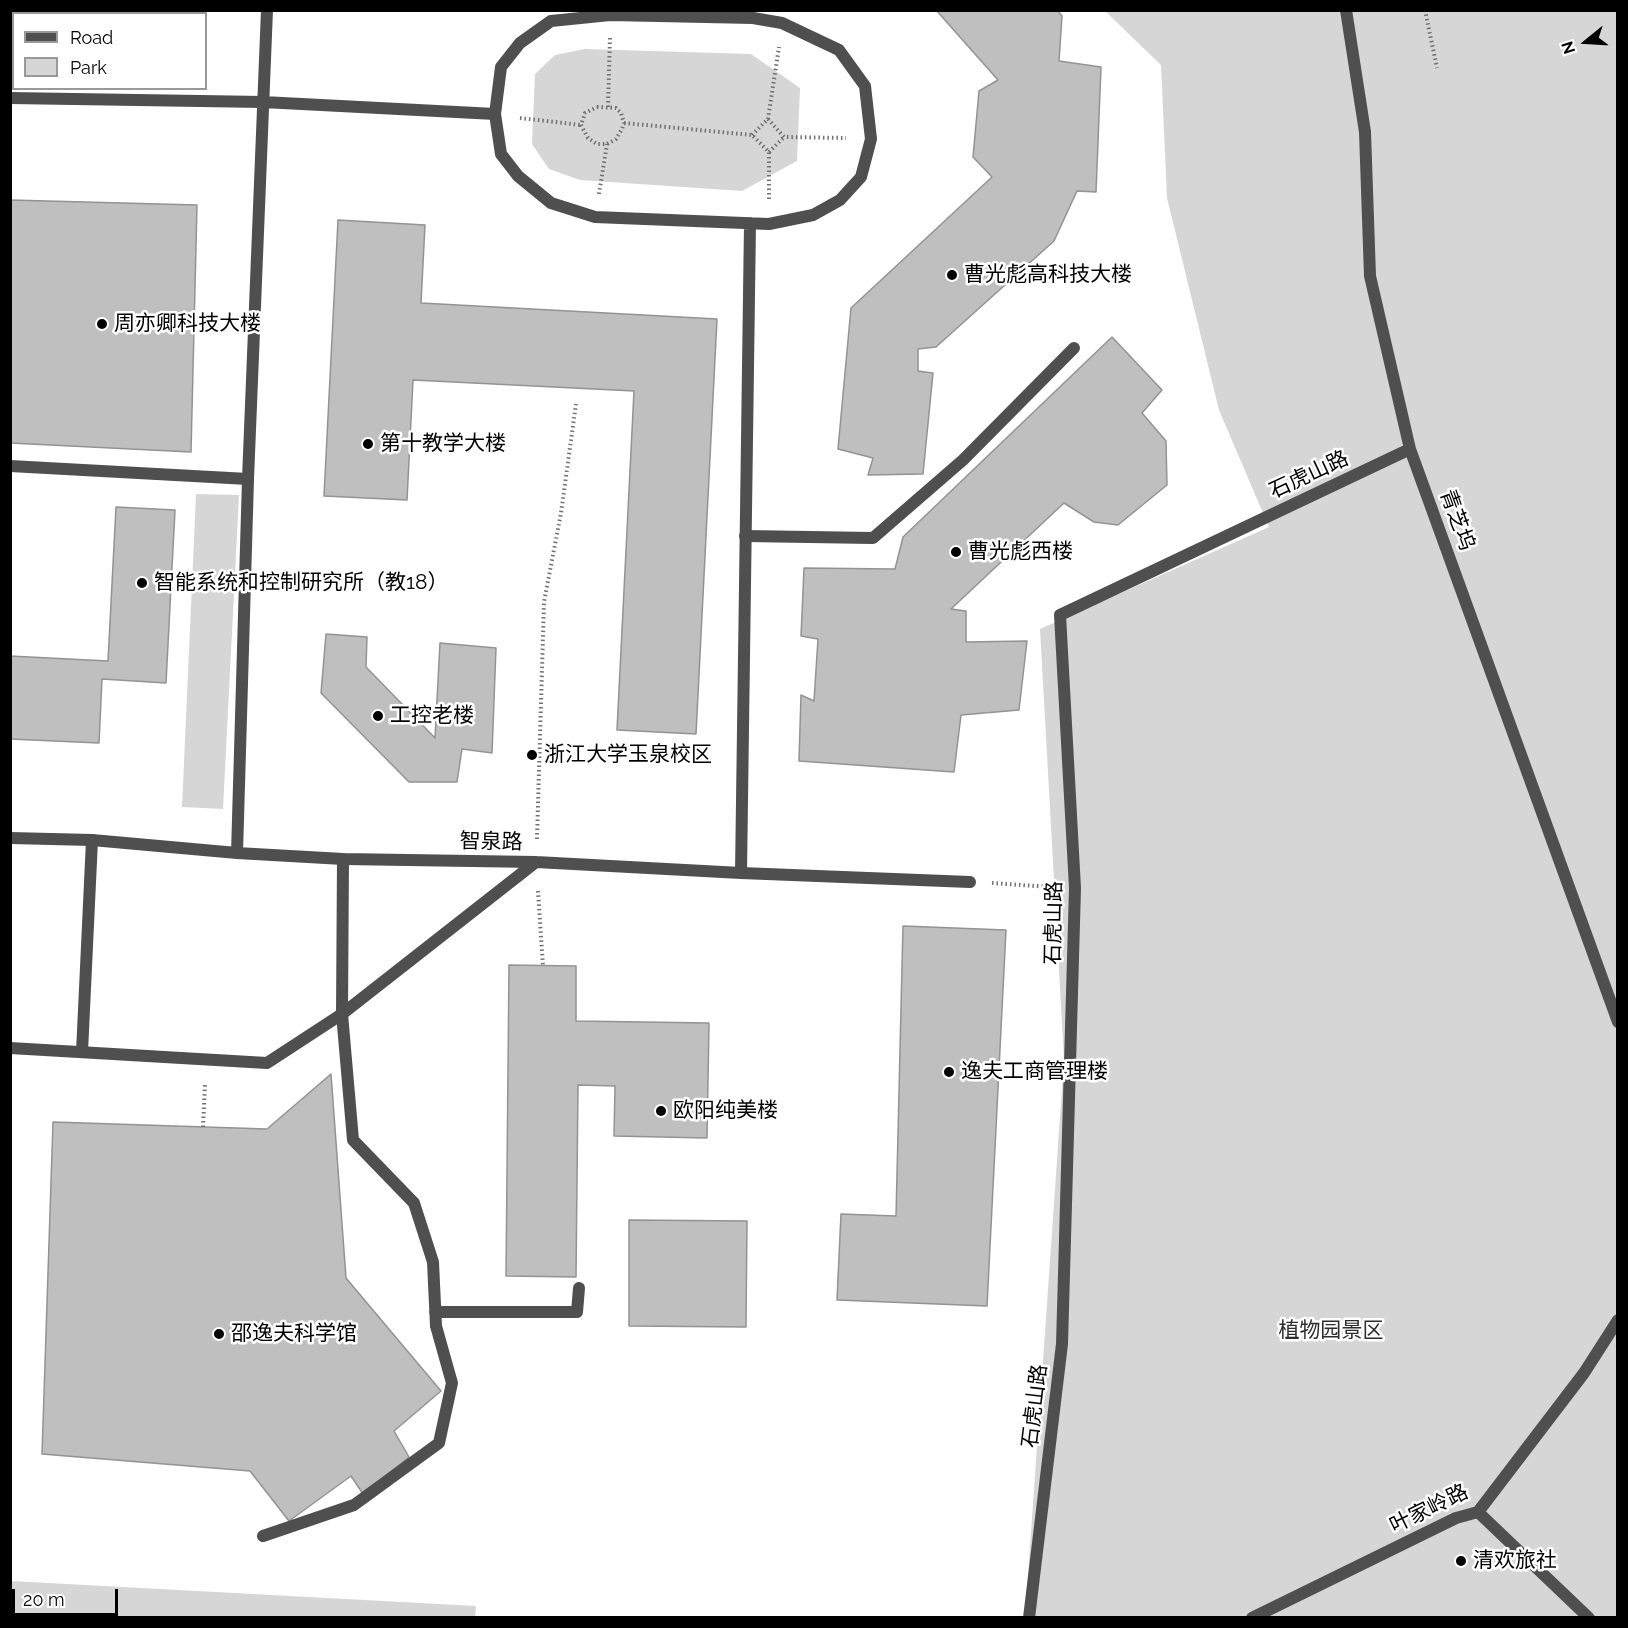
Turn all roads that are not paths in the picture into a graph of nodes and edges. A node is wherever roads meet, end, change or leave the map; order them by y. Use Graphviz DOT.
graph roads {
  1 [pos="267,10"];
  2 [pos="1346,10"];
  3 [pos="753,14"];
  4 [pos="10,98"];
  5 [pos="263,102"];
  6 [pos="495,114"];
  7 [pos="750,223"];
  8 [pos="1074,348"];
  9 [pos="1410,449"];
  10 [pos="10,466"];
  11 [pos="249,479"];
  12 [pos="746,536"];
  13 [pos="10,838"];
  14 [pos="92,840"];
  15 [pos="237,853"];
  16 [pos="343,858"];
  17 [pos="536,862"];
  18 [pos="741,873"];
  19 [pos="970,882"];
  20 [pos="342,1014"];
  21 [pos="1617,1022"];
  22 [pos="10,1048"];
  23 [pos="82,1052"];
  24 [pos="579,1288"];
  25 [pos="435,1312"];
  26 [pos="1617,1320"];
  27 [pos="1478,1512"];
  28 [pos="263,1536"];
  29 [pos="1029,1617"];
  30 [pos="1252,1617"];
  31 [pos="1588,1617"];
  1 -- 5 [label="street"];
  2 -- 9 [label="street, 青芝坞"];
  3 -- 6 [label="street"];
  3 -- 7 [label="street"];
  4 -- 5 [label="street"];
  5 -- 6 [label="street"];
  5 -- 11 [label="street"];
  6 -- 7 [label="street"];
  7 -- 12 [label="street"];
  8 -- 12 [label="street"];
  9 -- 21 [label="street, 青芝坞"];
  9 -- 29 [label="street, 石虎山路"];
  10 -- 11 [label="street"];
  11 -- 15 [label="street"];
  12 -- 18 [label="street"];
  13 -- 14 [label="street, 智泉路"];
  14 -- 15 [label="street, 智泉路"];
  14 -- 23 [label="street"];
  15 -- 16 [label="street, 智泉路"];
  16 -- 17 [label="street, 智泉路"];
  16 -- 20 [label="street"];
  17 -- 18 [label="street, 智泉路"];
  17 -- 20 [label="street"];
  18 -- 19 [label="street, 智泉路"];
  20 -- 23 [label="street"];
  20 -- 25 [label="street"];
  22 -- 23 [label="street"];
  24 -- 25 [label="street"];
  25 -- 28 [label="street"];
  26 -- 27 [label="street, 叶家岭路"];
  27 -- 30 [label="street, 叶家岭路"];
  27 -- 31 [label="street"];
}
